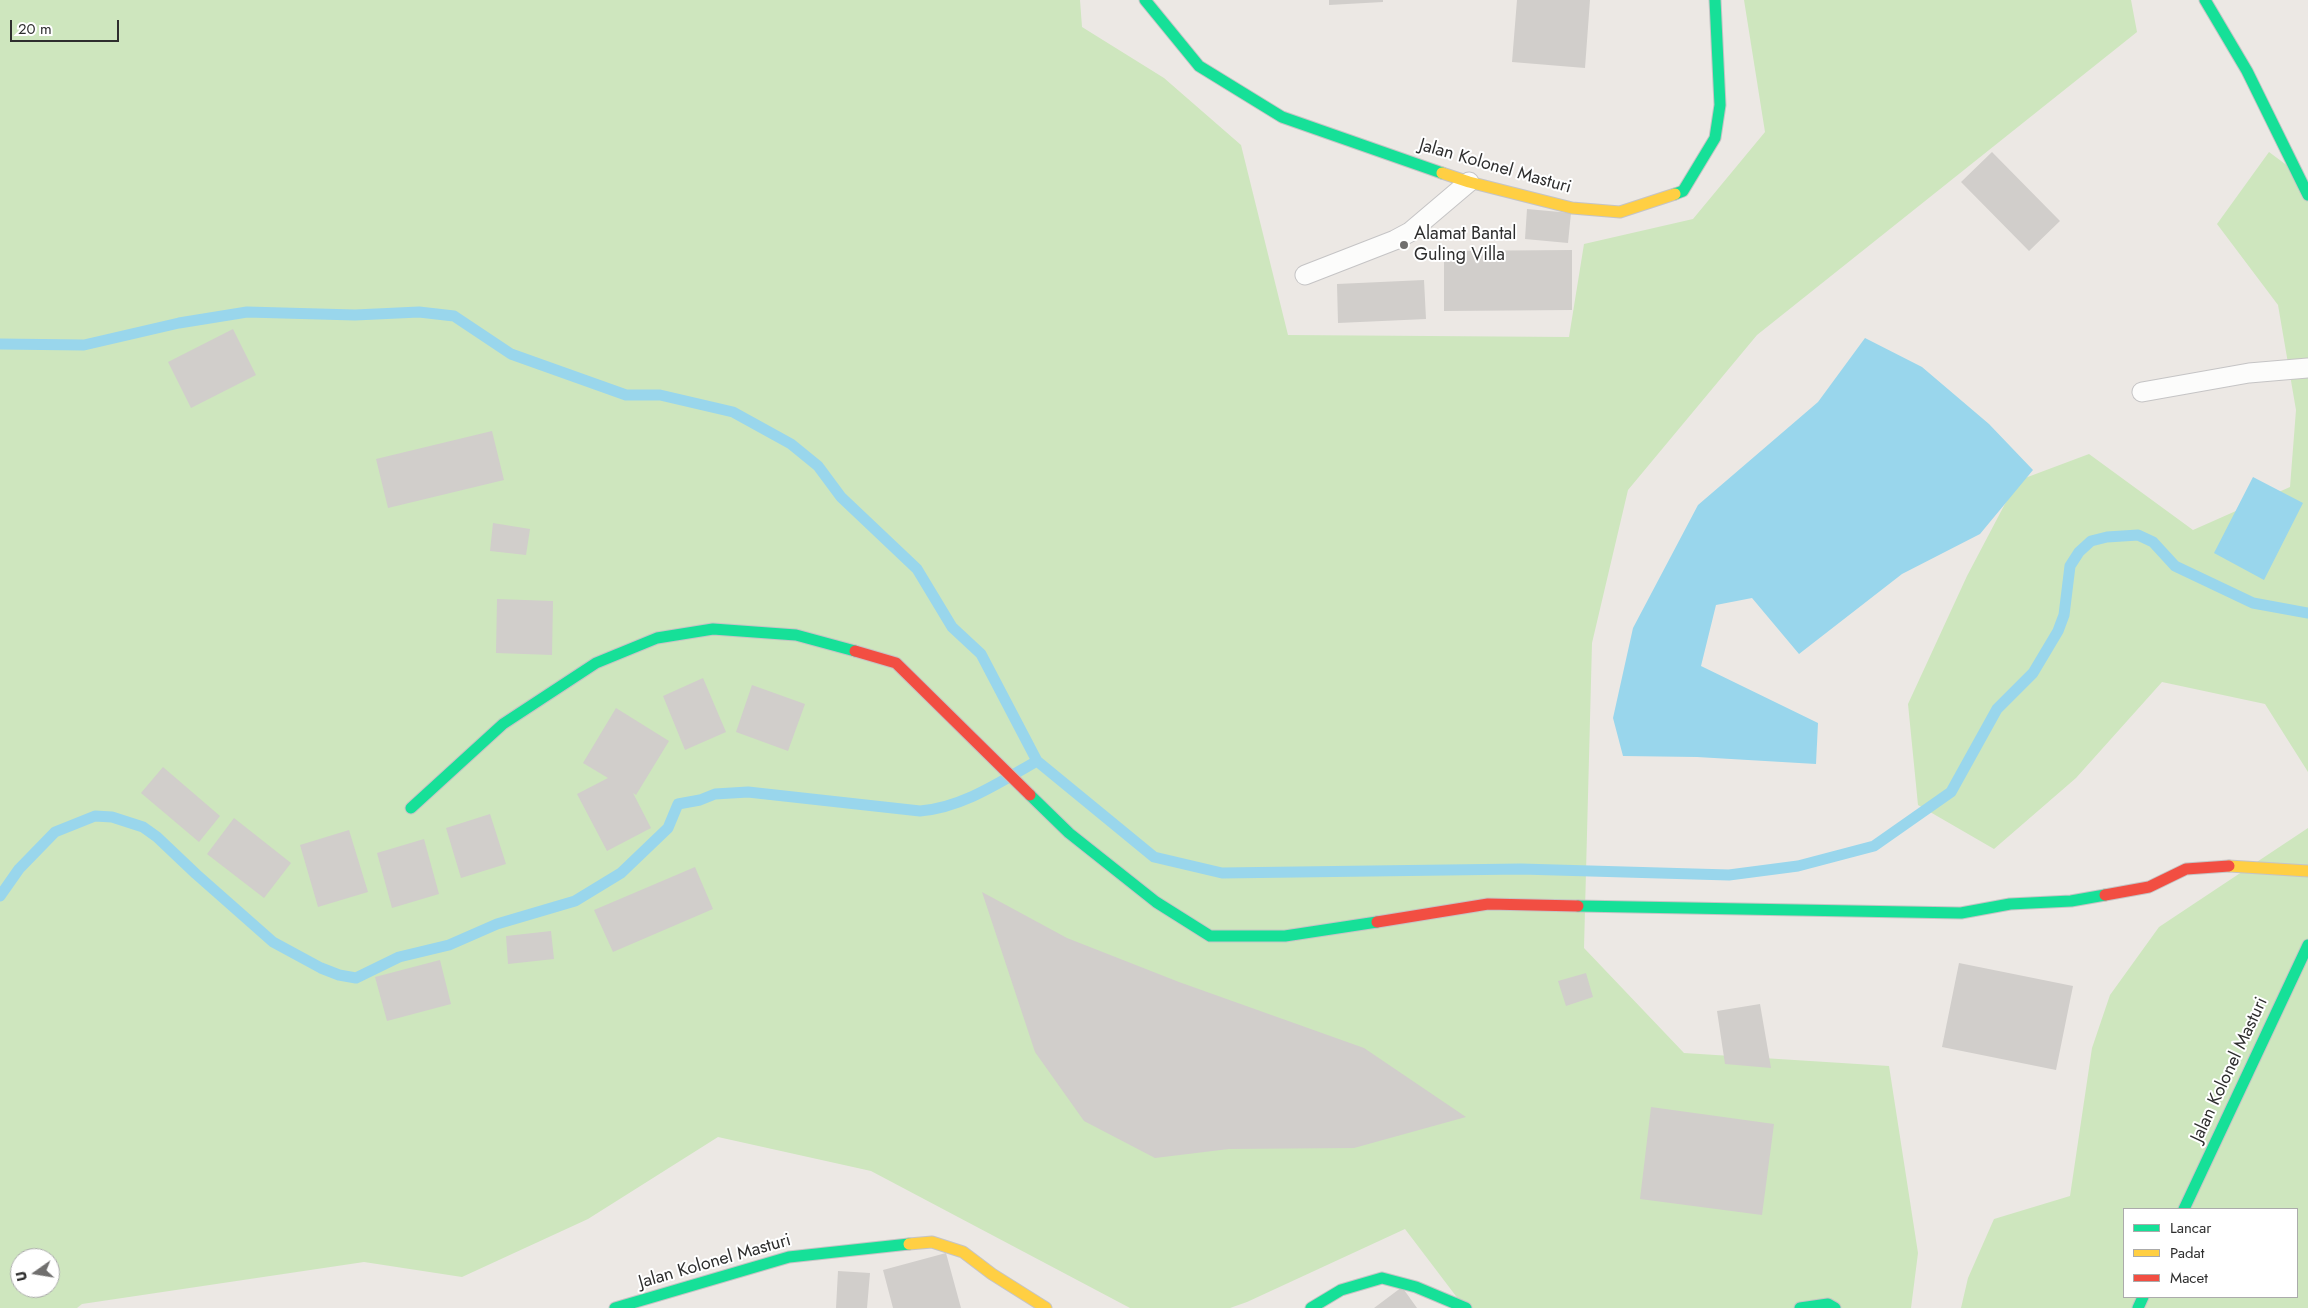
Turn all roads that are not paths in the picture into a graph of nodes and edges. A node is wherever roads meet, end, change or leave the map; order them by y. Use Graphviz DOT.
graph roads {
  1 [pos="1145,0"];
  2 [pos="1715,0"];
  3 [pos="2204,0"];
  4 [pos="1469,182"];
  5 [pos="2308,195"];
  6 [pos="1305,274"];
  7 [pos="2308,368"];
  8 [pos="2142,392"];
  9 [pos="411,808"];
  10 [pos="2308,871"];
  11 [pos="2308,945"];
  12 [pos="2184,1208"];
  13 [pos="615,1308"];
  14 [pos="1046,1308"];
  15 [pos="1311,1308"];
  16 [pos="1466,1308"];
  17 [pos="1800,1308"];
  18 [pos="1835,1308"];
  1 -- 4 [label="street, Jalan Kolonel Masturi"];
  2 -- 4 [label="street, Jalan Kolonel Masturi"];
  3 -- 5 [label="street"];
  4 -- 6 [label="lane"];
  7 -- 8 [label="lane"];
  9 -- 10 [label="street"];
  11 -- 12 [label="street, Jalan Kolonel Masturi"];
  13 -- 14 [label="street, Jalan Kolonel Masturi"];
  15 -- 16 [label="street"];
  17 -- 18 [label="street"];
}
